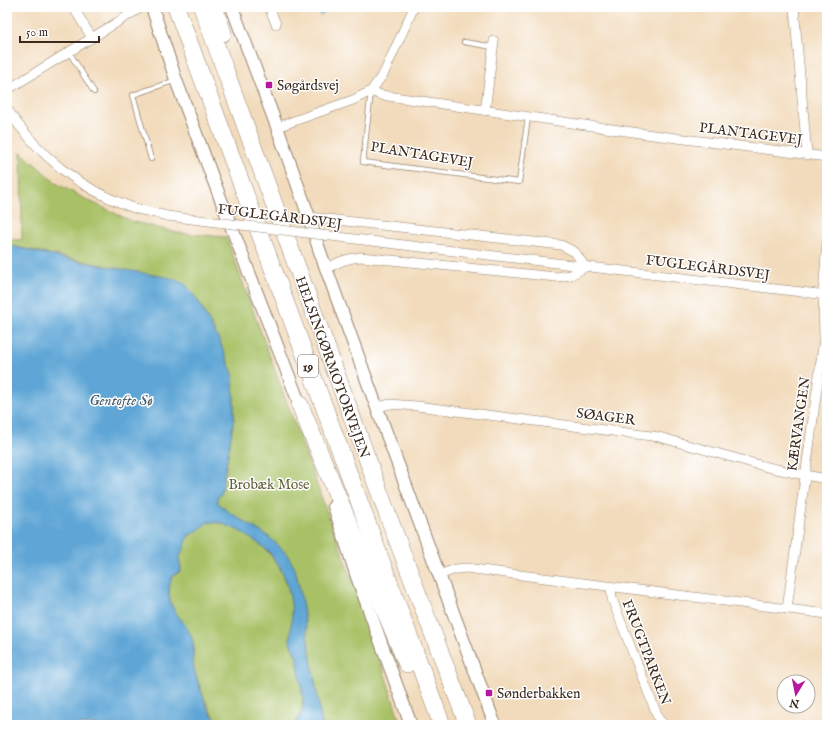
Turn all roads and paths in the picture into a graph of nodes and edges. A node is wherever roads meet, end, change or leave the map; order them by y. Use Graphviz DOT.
graph roads {
  1 [pos="73,7"];
  2 [pos="142,7"];
  3 [pos="152,7"];
  4 [pos="176,7"];
  5 [pos="202,7"];
  6 [pos="214,7"];
  7 [pos="232,7"];
  8 [pos="269,7"];
  9 [pos="414,7"];
  10 [pos="794,7"];
  11 [pos="276,24"];
  12 [pos="92,38"];
  13 [pos="464,42"];
  14 [pos="494,44"];
  15 [pos="69,52"];
  16 [pos="176,80"];
  17 [pos="7,90"];
  18 [pos="371,91"];
  19 [pos="94,92"];
  20 [pos="7,109"];
  21 [pos="485,111"];
  22 [pos="528,117"];
  23 [pos="277,127"];
  24 [pos="807,154"];
  25 [pos="827,157"];
  26 [pos="151,159"];
  27 [pos="258,159"];
  28 [pos="309,217"];
  29 [pos="827,242"];
  30 [pos="585,267"];
  31 [pos="326,269"];
  32 [pos="825,294"];
  33 [pos="300,405"];
  34 [pos="377,408"];
  35 [pos="805,475"];
  36 [pos="827,478"];
  37 [pos="439,575"];
  38 [pos="611,586"];
  39 [pos="787,609"];
  40 [pos="827,614"];
  41 [pos="439,719"];
  42 [pos="411,725"];
  43 [pos="468,725"];
  44 [pos="495,725"];
  45 [pos="665,725"];
  1 -- 12 [label="street"];
  2 -- 12 [label="street"];
  3 -- 16 [label="street"];
  4 -- 41 [label="highway, HELSINGØRMOTORVEJEN / 19"];
  5 -- 27 [label="highway, HELSINGØRMOTORVEJEN / 19"];
  6 -- 27 [label="highway"];
  7 -- 23 [label="street"];
  8 -- 11 [label="street"];
  9 -- 18 [label="street"];
  10 -- 24 [label="street"];
  12 -- 15 [label="street"];
  13 -- 14 [label="lane"];
  14 -- 21 [label="street"];
  15 -- 17 [label="street"];
  15 -- 19 [label="lane"];
  16 -- 26 [label="lane"];
  16 -- 33 [label="street"];
  18 -- 21 [label="street, PLANTAGEVEJ"];
  18 -- 22 [label="lane, PLANTAGEVEJ"];
  18 -- 23 [label="street"];
  20 -- 30 [label="street, FUGLEGÅRDSVEJ, bridge"];
  21 -- 22 [label="street, PLANTAGEVEJ"];
  22 -- 24 [label="street, PLANTAGEVEJ"];
  23 -- 28 [label="street"];
  24 -- 25 [label="street, PLANTAGEVEJ"];
  27 -- 43 [label="highway, HELSINGØRMOTORVEJEN / 19"];
  28 -- 30 [label="street, FUGLEGÅRDSVEJ"];
  28 -- 31 [label="street"];
  29 -- 32 [label="street, KÆRVANGEN"];
  30 -- 31 [label="street"];
  30 -- 32 [label="street, FUGLEGÅRDSVEJ"];
  31 -- 34 [label="street"];
  32 -- 35 [label="street, KÆRVANGEN"];
  33 -- 41 [label="highway"];
  33 -- 42 [label="street"];
  34 -- 35 [label="street, SØAGER"];
  34 -- 37 [label="street"];
  35 -- 36 [label="street, SØAGER"];
  35 -- 39 [label="street, KÆRVANGEN"];
  37 -- 38 [label="street"];
  37 -- 44 [label="street"];
  38 -- 39 [label="street"];
  38 -- 45 [label="street, FRUGTPARKEN"];
  39 -- 40 [label="street"];
}
